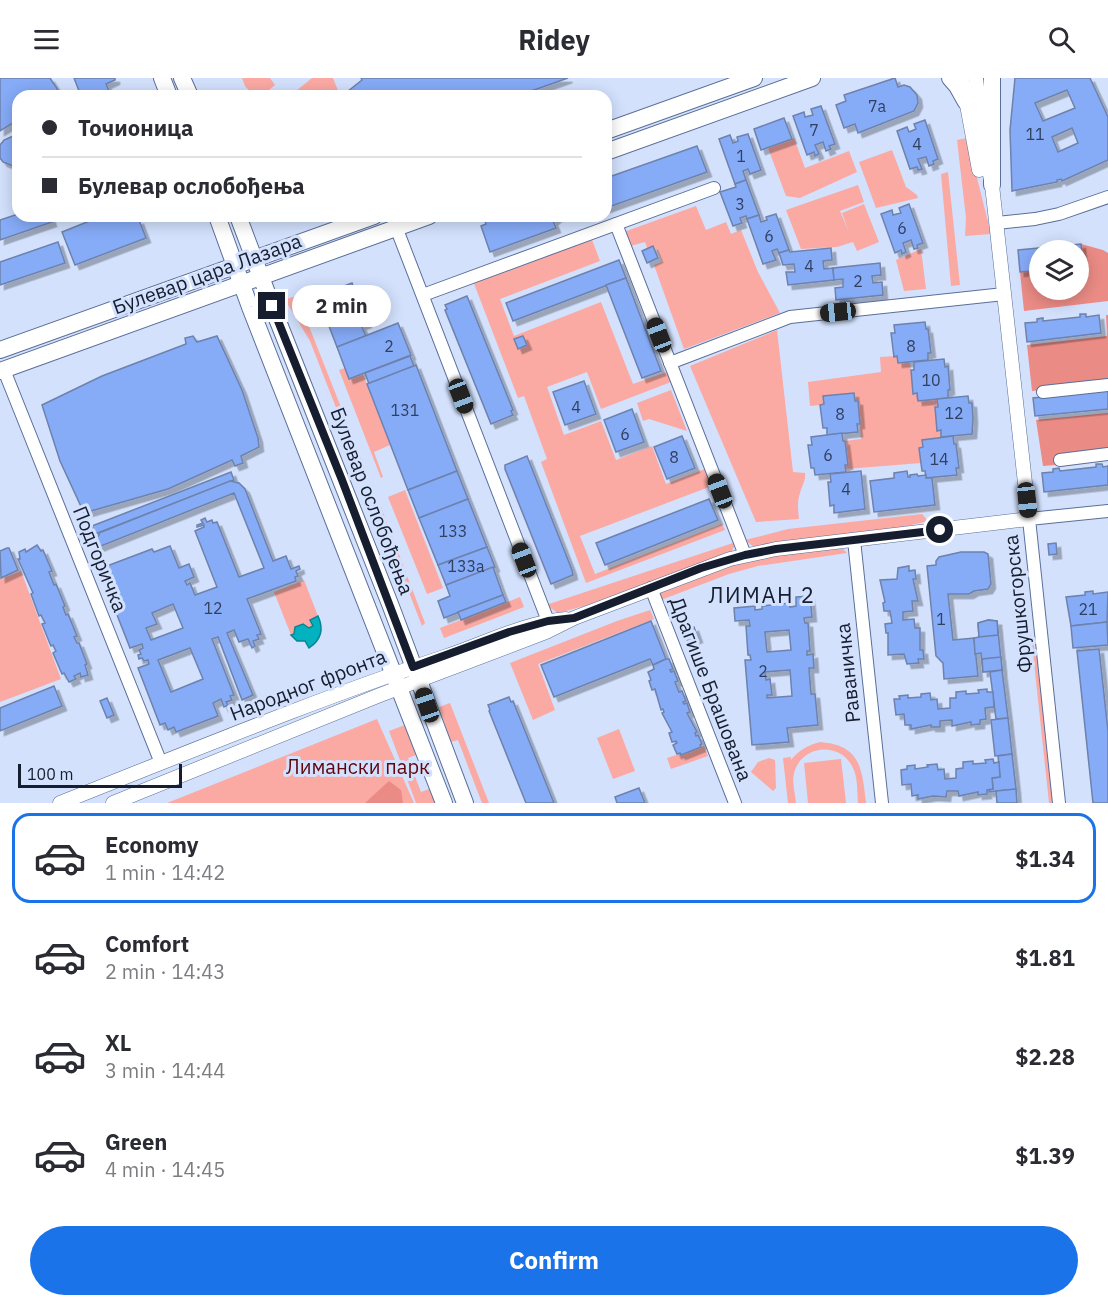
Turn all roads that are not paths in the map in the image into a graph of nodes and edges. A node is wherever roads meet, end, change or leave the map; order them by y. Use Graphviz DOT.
graph roads {
  1 [pos="754,78"];
  2 [pos="812,78"];
  3 [pos="950,78"];
  4 [pos="962,78"];
  5 [pos="976,78"];
  6 [pos="992,78"];
  7 [pos="966,102"];
  8 [pos="612,129"];
  9 [pos="612,150"];
  10 [pos="992,185"];
  11 [pos="714,188"];
  12 [pos="1108,191"];
  13 [pos="1102,198"];
  14 [pos="219,222"];
  15 [pos="240,222"];
  16 [pos="357,222"];
  17 [pos="411,222"];
  18 [pos="997,223"];
  19 [pos="616,224"];
  20 [pos="396,227"];
  21 [pos="255,259"];
  22 [pos="235,266"];
  23 [pos="261,276"];
  24 [pos="242,283"];
  25 [pos="1004,294"];
  26 [pos="423,295"];
  27 [pos="0,350"];
  28 [pos="670,363"];
  29 [pos="2,371"];
  30 [pos="1108,385"];
  31 [pos="1043,392"];
  32 [pos="1108,454"];
  33 [pos="1060,460"];
  34 [pos="1108,511"];
  35 [pos="1029,519"];
  36 [pos="854,540"];
  37 [pos="745,555"];
  38 [pos="651,588"];
  39 [pos="574,618"];
  40 [pos="548,621"];
  41 [pos="416,674"];
  42 [pos="395,681"];
  43 [pos="161,763"];
  44 [pos="60,803"];
  45 [pos="113,803"];
  46 [pos="444,803"];
  47 [pos="465,803"];
  48 [pos="735,803"];
  49 [pos="882,803"];
  50 [pos="1059,803"];
  1 -- 8 [label="main road"];
  2 -- 9 [label="main road"];
  3 -- 7 [label="main road"];
  4 -- 7 [label="street, Фрушкогорска"];
  5 -- 10 [label="street, Фрушкогорска"];
  6 -- 10 [label="main road"];
  7 -- 18 [label="street, Фрушкогорска"];
  10 -- 18 [label="street, Фрушкогорска"];
  11 -- 19 [label="street"];
  12 -- 13 [label="street"];
  13 -- 18 [label="street"];
  14 -- 22 [label="main road"];
  15 -- 21 [label="main road, Булевар ослобођења"];
  16 -- 21 [label="main road, Булевар цара Лазара"];
  17 -- 20 [label="main road, Булевар цара Лазара"];
  18 -- 25 [label="street, Фрушкогорска"];
  19 -- 26 [label="street"];
  19 -- 28 [label="street"];
  20 -- 23 [label="main road, Булевар цара Лазара"];
  20 -- 26 [label="street"];
  21 -- 22 [label="main road, Булевар цара Лазара"];
  21 -- 23 [label="main road, Булевар ослобођења"];
  22 -- 24 [label="main road"];
  22 -- 27 [label="main road, Булевар цара Лазара"];
  23 -- 24 [label="main road, Булевар цара Лазара"];
  23 -- 41 [label="main road, Булевар ослобођења"];
  24 -- 29 [label="main road, Булевар цара Лазара"];
  24 -- 42 [label="main road"];
  25 -- 28 [label="street"];
  25 -- 35 [label="street, Фрушкогорска"];
  26 -- 40 [label="street"];
  28 -- 37 [label="street"];
  29 -- 43 [label="street, Подгоричка"];
  30 -- 31 [label="street"];
  32 -- 33 [label="street"];
  34 -- 35 [label="street"];
  35 -- 36 [label="street, Народног фронта"];
  35 -- 50 [label="street, Фрушкогорска"];
  36 -- 37 [label="street, Народног фронта"];
  36 -- 49 [label="street, Раваничка"];
  37 -- 38 [label="street, Народног фронта"];
  38 -- 39 [label="street, Народног фронта"];
  38 -- 48 [label="street, Драгише Брашована"];
  39 -- 40 [label="street, Народног фронта"];
  39 -- 41 [label="street, Народног фронта"];
  40 -- 41 [label="street, Народног фронта"];
  41 -- 42 [label="street, Народног фронта"];
  41 -- 47 [label="main road, Булевар ослобођења"];
  42 -- 43 [label="street, Народног фронта"];
  42 -- 45 [label="street, Народног фронта"];
  42 -- 46 [label="main road"];
  43 -- 44 [label="street, Народног фронта"];
}
